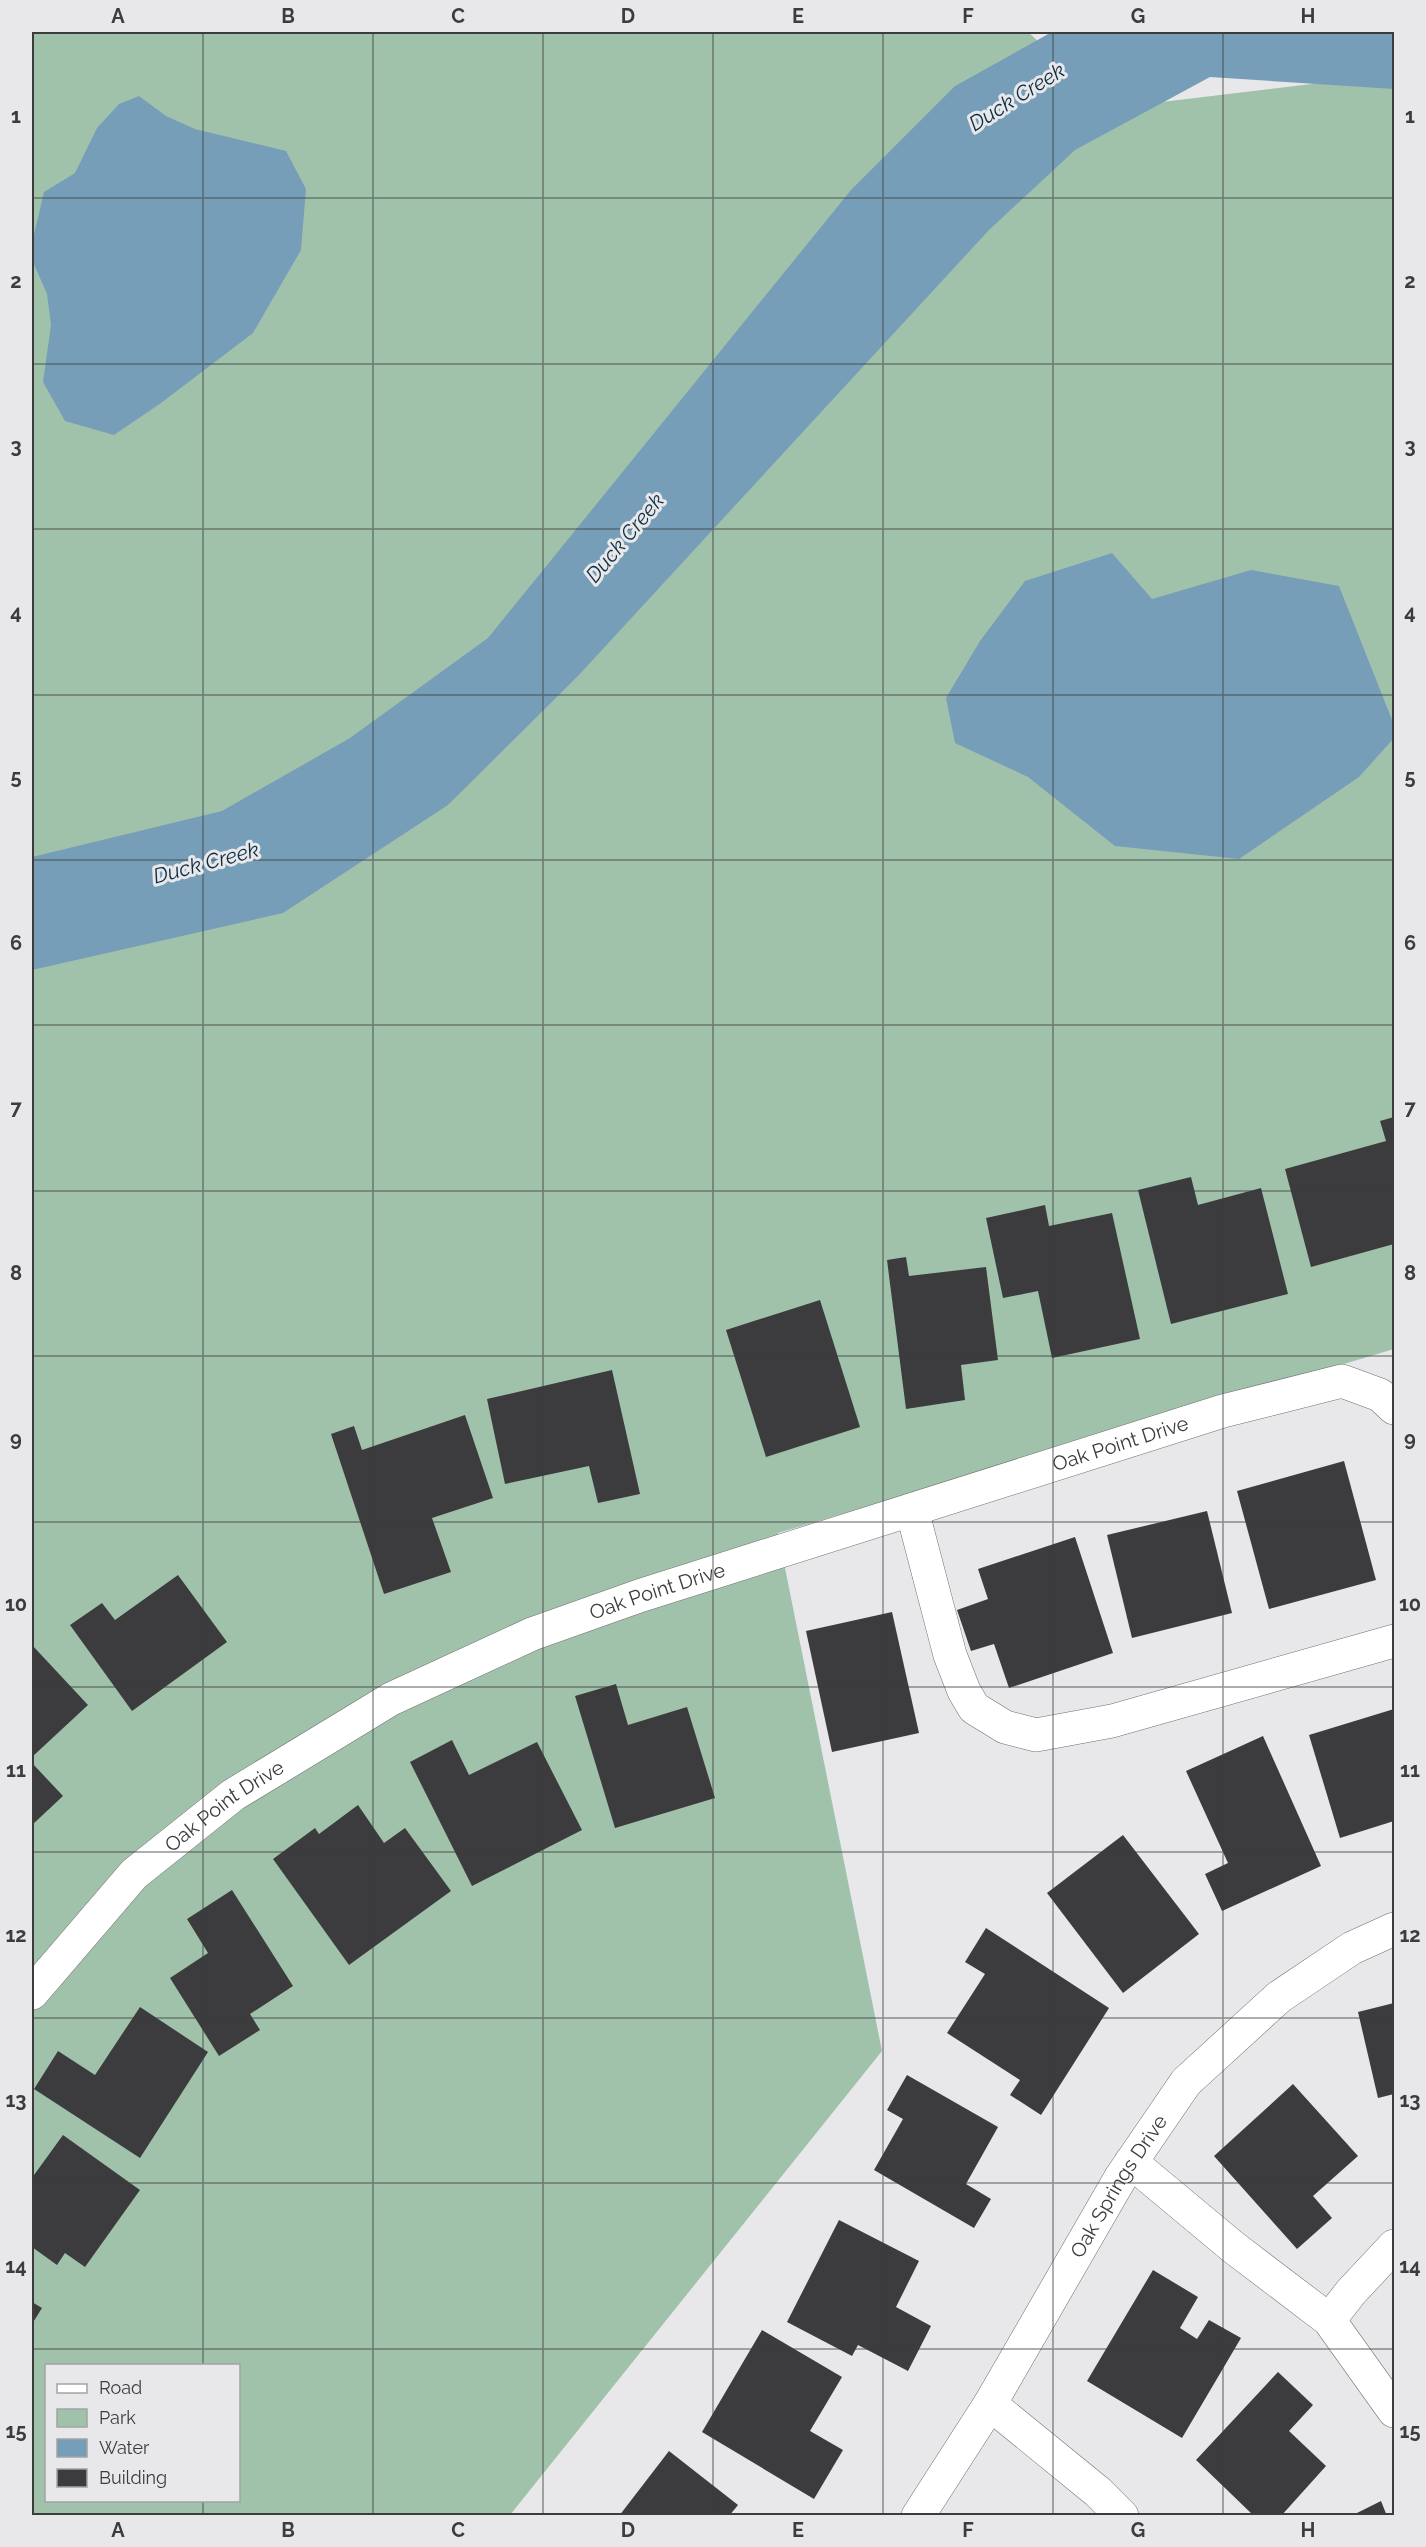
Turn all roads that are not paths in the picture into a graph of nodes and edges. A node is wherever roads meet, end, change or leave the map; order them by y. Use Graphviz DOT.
graph roads {
  1 [pos="1387,1402"];
  2 [pos="912,1510"];
  3 [pos="1395,1641"];
  4 [pos="1395,1929"];
  5 [pos="32,1993"];
  6 [pos="1131,2162"];
  7 [pos="1395,2246"];
  8 [pos="1329,2320"];
  9 [pos="990,2404"];
  10 [pos="1395,2411"];
  11 [pos="918,2516"];
  12 [pos="1122,2516"];
  1 -- 2 [label="street, Oak Point Drive"];
  2 -- 3 [label="street"];
  2 -- 5 [label="street, Oak Point Drive"];
  4 -- 6 [label="street, Oak Springs Drive"];
  6 -- 8 [label="street"];
  6 -- 9 [label="street, Oak Springs Drive"];
  7 -- 8 [label="street"];
  8 -- 10 [label="street"];
  9 -- 11 [label="street, Oak Springs Drive"];
  9 -- 12 [label="street"];
}
